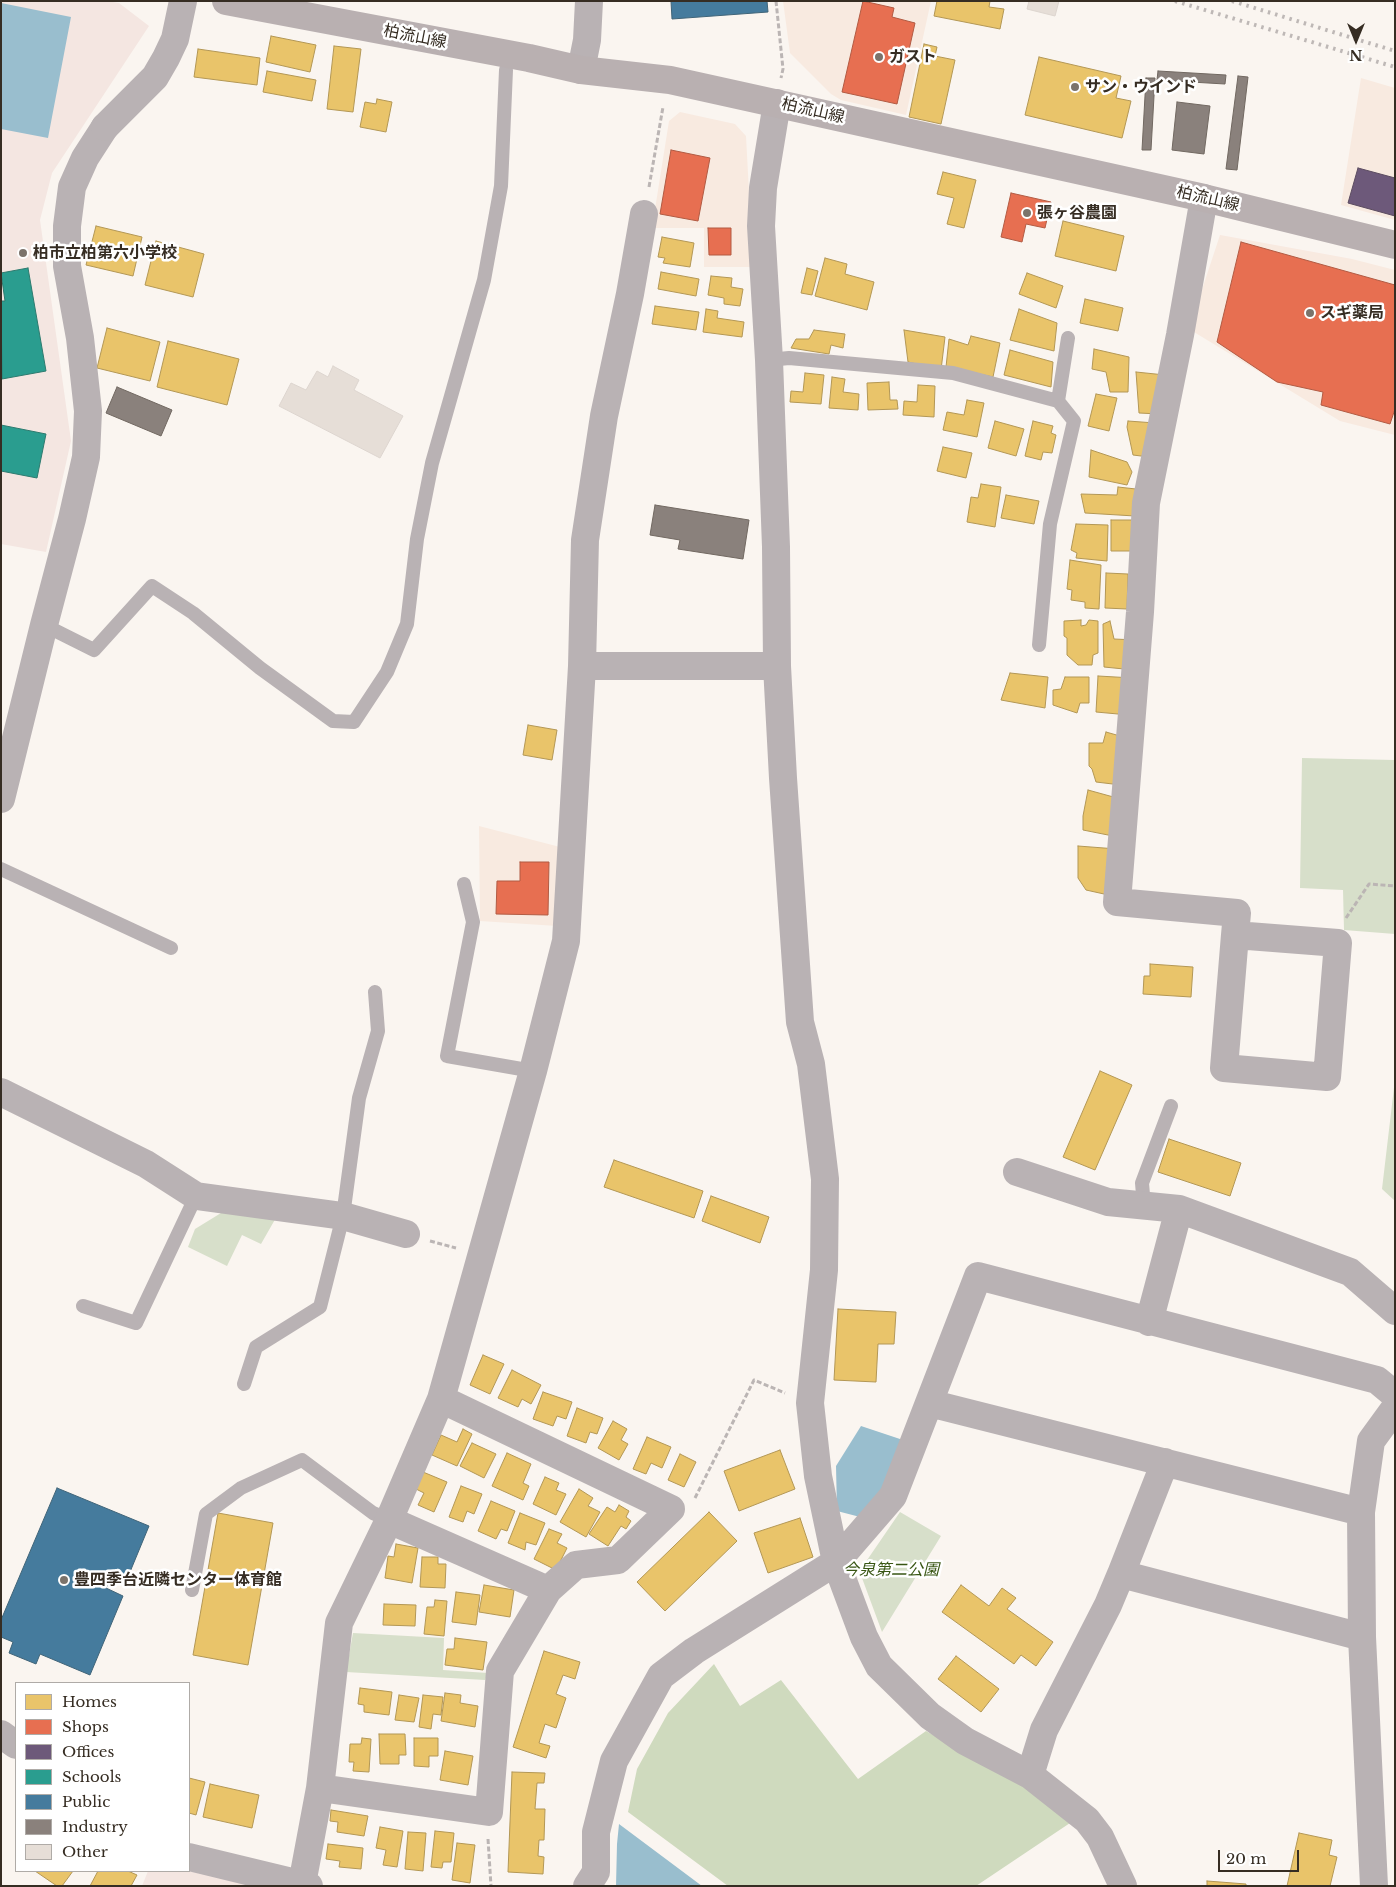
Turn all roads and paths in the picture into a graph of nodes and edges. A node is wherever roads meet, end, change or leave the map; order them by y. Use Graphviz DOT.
graph roads {
  1 [pos="183,1"];
  2 [pos="226,1"];
  3 [pos="589,1"];
  4 [pos="776,1"];
  5 [pos="506,70"];
  6 [pos="581,70"];
  7 [pos="777,103"];
  8 [pos="663,104"];
  9 [pos="1204,198"];
  10 [pos="644,214"];
  11 [pos="1395,245"];
  12 [pos="1068,338"];
  13 [pos="769,360"];
  14 [pos="1058,401"];
  15 [pos="44,625"];
  16 [pos="1039,645"];
  17 [pos="582,666"];
  18 [pos="777,666"];
  19 [pos="1,799"];
  20 [pos="1,869"];
  21 [pos="464,884"];
  22 [pos="1395,886"];
  23 [pos="1235,935"];
  24 [pos="1330,943"];
  25 [pos="171,948"];
  26 [pos="374,992"];
  27 [pos="533,1070"];
  28 [pos="1,1092"];
  29 [pos="1170,1106"];
  30 [pos="1017,1172"];
  31 [pos="196,1196"];
  32 [pos="1144,1206"];
  33 [pos="1179,1209"];
  34 [pos="343,1216"];
  35 [pos="406,1234"];
  36 [pos="480,1254"];
  37 [pos="83,1306"];
  38 [pos="1395,1311"];
  39 [pos="1149,1322"];
  40 [pos="244,1384"];
  41 [pos="1395,1396"];
  42 [pos="440,1399"];
  43 [pos="929,1402"];
  44 [pos="810,1403"];
  45 [pos="1395,1408"];
  46 [pos="1165,1462"];
  47 [pos="672,1509"];
  48 [pos="1361,1512"];
  49 [pos="389,1520"];
  50 [pos="836,1562"];
  51 [pos="1121,1574"];
  52 [pos="192,1590"];
  53 [pos="548,1590"];
  54 [pos="1362,1637"];
  55 [pos="1,1734"];
  56 [pos="15,1744"];
  57 [pos="1030,1775"];
  58 [pos="320,1788"];
  59 [pos="488,1812"];
  60 [pos="1383,1846"];
  61 [pos="190,1857"];
  62 [pos="306,1885"];
  63 [pos="491,1886"];
  64 [pos="587,1886"];
  65 [pos="1123,1886"];
  66 [pos="1374,1886"];
  1 -- 15 [label="street"];
  2 -- 6 [label="main road, 柏流山線"];
  3 -- 6 [label="street"];
  4 -- 7 [label="path"];
  5 -- 15 [label="lane"];
  6 -- 7 [label="main road, 柏流山線"];
  7 -- 9 [label="main road, 柏流山線"];
  7 -- 13 [label="street"];
  8 -- 10 [label="path"];
  9 -- 11 [label="main road, 柏流山線"];
  9 -- 23 [label="street"];
  10 -- 17 [label="street"];
  12 -- 14 [label="lane"];
  13 -- 14 [label="lane"];
  13 -- 18 [label="street"];
  14 -- 16 [label="lane"];
  15 -- 19 [label="street"];
  17 -- 18 [label="street"];
  17 -- 27 [label="street"];
  18 -- 44 [label="street"];
  20 -- 25 [label="lane"];
  21 -- 27 [label="lane"];
  22 -- 24 [label="path"];
  23 -- 24 [label="street"];
  23 -- 24 [label="street"];
  26 -- 34 [label="lane"];
  27 -- 36 [label="street"];
  28 -- 31 [label="street"];
  29 -- 32 [label="lane"];
  30 -- 32 [label="street"];
  31 -- 34 [label="street"];
  31 -- 37 [label="lane"];
  32 -- 33 [label="street"];
  33 -- 38 [label="street"];
  33 -- 39 [label="street"];
  34 -- 35 [label="street"];
  34 -- 40 [label="lane"];
  35 -- 36 [label="path"];
  36 -- 42 [label="street"];
  39 -- 41 [label="street"];
  39 -- 43 [label="street"];
  42 -- 47 [label="street"];
  42 -- 49 [label="street"];
  43 -- 46 [label="street"];
  43 -- 50 [label="street"];
  44 -- 47 [label="path"];
  44 -- 50 [label="street"];
  45 -- 48 [label="street"];
  46 -- 48 [label="street"];
  46 -- 51 [label="street"];
  47 -- 53 [label="street"];
  48 -- 54 [label="street"];
  49 -- 52 [label="lane"];
  49 -- 53 [label="street"];
  49 -- 58 [label="street"];
  50 -- 57 [label="street"];
  50 -- 64 [label="street"];
  51 -- 54 [label="street"];
  51 -- 57 [label="street"];
  53 -- 59 [label="street"];
  54 -- 60 [label="street"];
  55 -- 56 [label="street"];
  57 -- 65 [label="street"];
  58 -- 59 [label="street"];
  58 -- 62 [label="street"];
  59 -- 63 [label="path"];
  60 -- 66 [label="street"];
  61 -- 62 [label="street"];
}
